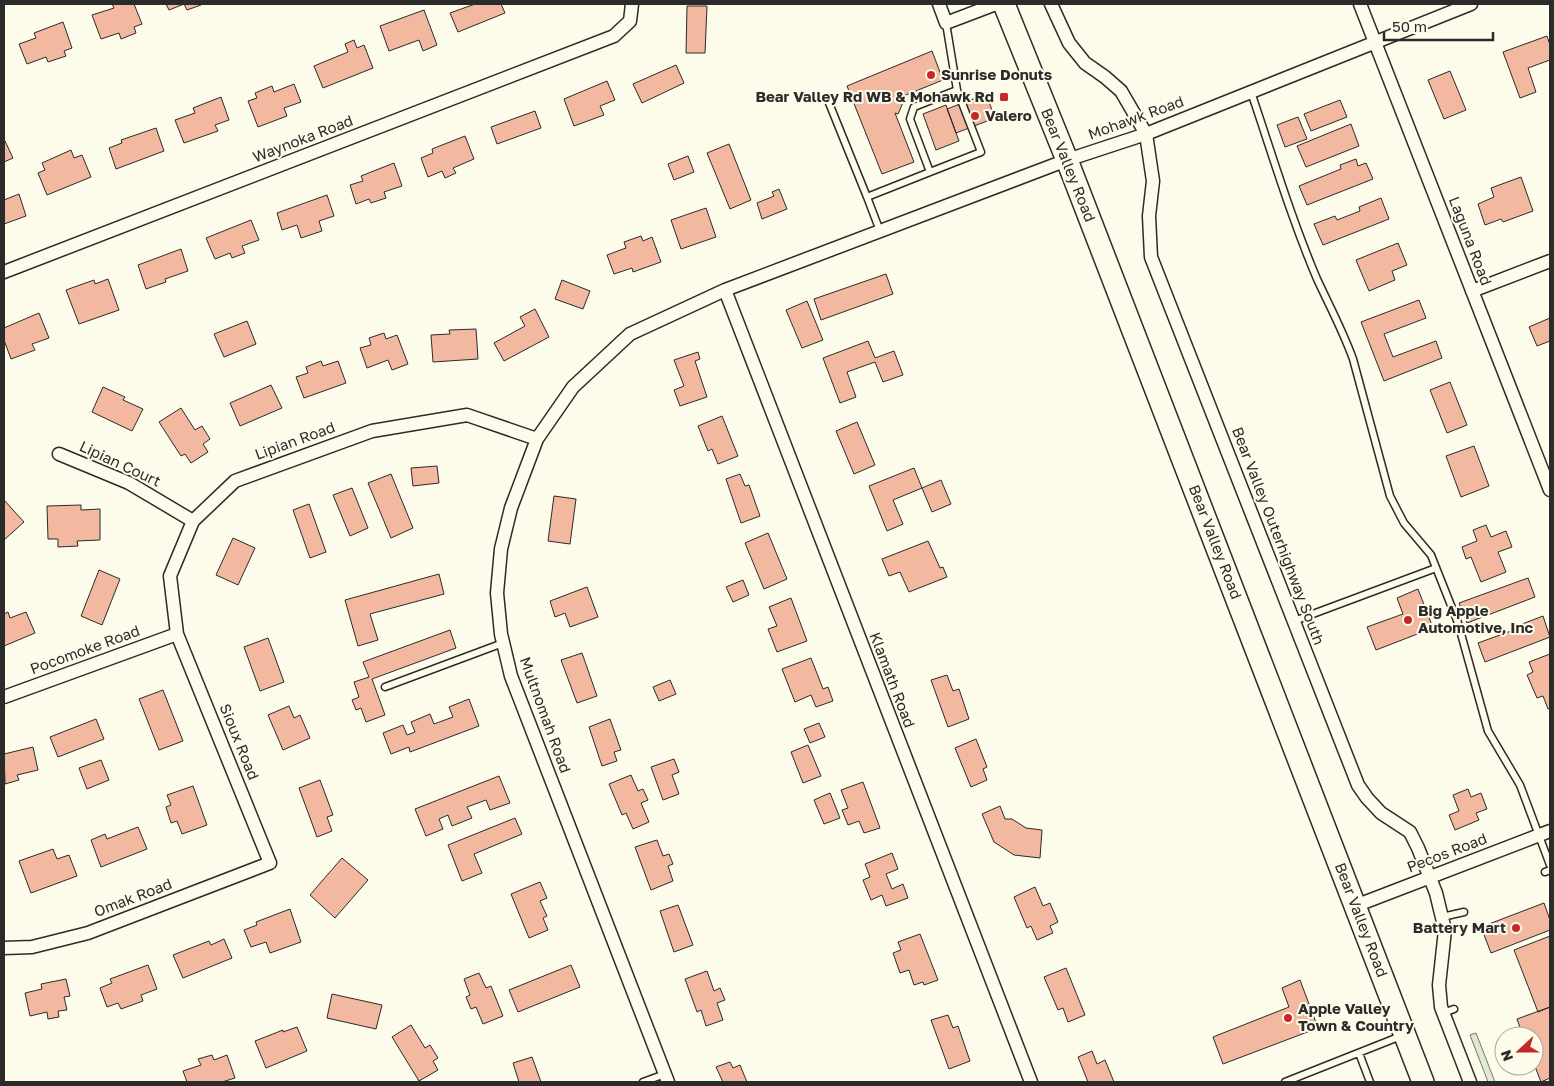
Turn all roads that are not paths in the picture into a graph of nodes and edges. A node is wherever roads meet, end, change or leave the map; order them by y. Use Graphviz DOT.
graph roads {
  1 [pos="632,4"];
  2 [pos="939,4"];
  3 [pos="996,4"];
  4 [pos="1004,4"];
  5 [pos="1051,4"];
  6 [pos="1360,4"];
  7 [pos="1471,4"];
  8 [pos="946,23"];
  9 [pos="1374,42"];
  10 [pos="957,90"];
  11 [pos="1251,92"];
  12 [pos="827,98"];
  13 [pos="1146,134"];
  14 [pos="1067,160"];
  15 [pos="930,172"];
  16 [pos="867,197"];
  17 [pos="880,231"];
  18 [pos="1550,261"];
  19 [pos="4,272"];
  20 [pos="725,290"];
  21 [pos="1472,290"];
  22 [pos="537,439"];
  23 [pos="59,454"];
  24 [pos="1550,490"];
  25 [pos="192,521"];
  26 [pos="1436,568"];
  27 [pos="1294,621"];
  28 [pos="178,634"];
  29 [pos="503,643"];
  30 [pos="385,687"];
  31 [pos="4,697"];
  32 [pos="1545,833"];
  33 [pos="270,863"];
  34 [pos="1550,864"];
  35 [pos="1429,876"];
  36 [pos="1355,906"];
  37 [pos="1464,912"];
  38 [pos="1442,917"];
  39 [pos="4,948"];
  40 [pos="1405,1035"];
  41 [pos="1359,1053"];
  42 [pos="666,1078"];
  43 [pos="643,1082"];
  44 [pos="1031,1082"];
  45 [pos="1285,1082"];
  46 [pos="1370,1082"];
  47 [pos="1423,1082"];
  48 [pos="1470,1082"];
  1 -- 19 [label="street, Waynoka Road"];
  2 -- 8 [label="street"];
  3 -- 8 [label="street"];
  4 -- 14 [label="main road, Bear Valley Road"];
  5 -- 13 [label="street, Bear Valley Outerhighway South"];
  6 -- 9 [label="street, Laguna Road"];
  7 -- 9 [label="street, Mohawk Road"];
  8 -- 10 [label="lane"];
  9 -- 11 [label="street, Mohawk Road"];
  9 -- 21 [label="street, Laguna Road"];
  10 -- 15 [label="lane"];
  10 -- 15 [label="lane"];
  11 -- 13 [label="street, Mohawk Road"];
  11 -- 26 [label="lane"];
  12 -- 16 [label="lane"];
  13 -- 14 [label="street, Mohawk Road"];
  13 -- 27 [label="street, Bear Valley Outerhighway South"];
  14 -- 17 [label="street, Mohawk Road"];
  14 -- 36 [label="main road, Bear Valley Road"];
  15 -- 16 [label="lane"];
  16 -- 17 [label="lane"];
  17 -- 20 [label="street, Mohawk Road"];
  18 -- 21 [label="street"];
  20 -- 22 [label="street, Multnomah Road"];
  20 -- 44 [label="street, Klamath Road"];
  21 -- 24 [label="street, Laguna Road"];
  22 -- 25 [label="street, Lipian Road"];
  22 -- 29 [label="street, Multnomah Road"];
  23 -- 25 [label="street, Lipian Court"];
  25 -- 28 [label="street, Lipian Road"];
  26 -- 27 [label="lane"];
  26 -- 32 [label="lane"];
  27 -- 35 [label="street, Bear Valley Outerhighway South"];
  28 -- 31 [label="street, Pocomoke Road"];
  28 -- 33 [label="street, Sioux Road"];
  29 -- 30 [label="lane"];
  29 -- 42 [label="street, Multnomah Road"];
  32 -- 34 [label="lane"];
  32 -- 35 [label="street, Pecos Road"];
  33 -- 39 [label="street, Omak Road"];
  35 -- 36 [label="street, Pecos Road"];
  35 -- 38 [label="street, Bear Valley Outerhighway South"];
  36 -- 40 [label="main road, Bear Valley Road"];
  37 -- 38 [label="lane"];
  38 -- 48 [label="street, Bear Valley Outerhighway South"];
  40 -- 41 [label="lane"];
  40 -- 47 [label="main road, Bear Valley Road"];
  41 -- 45 [label="lane"];
  41 -- 46 [label="lane"];
  42 -- 43 [label="lane"];
}
